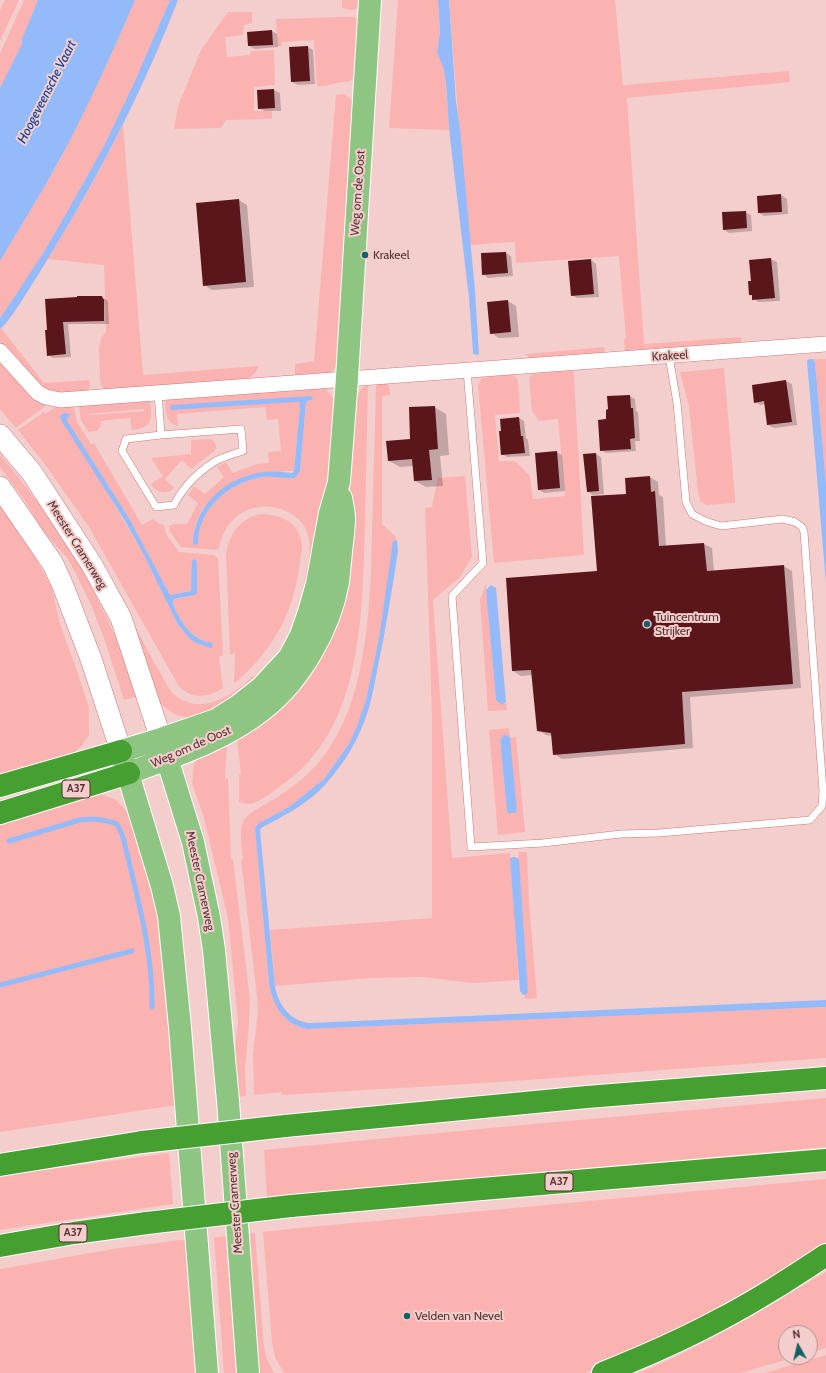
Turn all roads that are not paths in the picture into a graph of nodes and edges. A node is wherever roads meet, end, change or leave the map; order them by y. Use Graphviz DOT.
graph roads {
  1 [pos="370,0"];
  2 [pos="826,344"];
  3 [pos="0,351"];
  4 [pos="669,356"];
  5 [pos="467,370"];
  6 [pos="347,378"];
  7 [pos="158,392"];
  8 [pos="0,435"];
  9 [pos="161,435"];
  10 [pos="0,487"];
  11 [pos="164,749"];
  12 [pos="122,751"];
  13 [pos="129,773"];
  14 [pos="0,786"];
  15 [pos="0,813"];
  16 [pos="826,1078"];
  17 [pos="826,1160"];
  18 [pos="0,1165"];
  19 [pos="0,1246"];
  20 [pos="826,1256"];
  21 [pos="207,1373"];
  22 [pos="248,1373"];
  23 [pos="603,1373"];
  1 -- 6 [label="main road, Weg om de Oost"];
  2 -- 4 [label="street, Krakeel"];
  3 -- 7 [label="street, Krakeel"];
  4 -- 5 [label="street, Krakeel"];
  4 -- 5 [label="lane"];
  5 -- 6 [label="street, Krakeel"];
  6 -- 7 [label="street, Krakeel"];
  6 -- 11 [label="main road, Weg om de Oost"];
  7 -- 9 [label="lane"];
  8 -- 11 [label="main road, Meester Cramerweg"];
  9 -- 9 [label="lane"];
  10 -- 12 [label="main road"];
  11 -- 12 [label="main road, Weg om de Oost"];
  11 -- 13 [label="main road, Weg om de Oost"];
  11 -- 22 [label="main road, Meester Cramerweg"];
  12 -- 13 [label="main road"];
  12 -- 14 [label="highway, A37"];
  13 -- 15 [label="highway, A37"];
  13 -- 21 [label="main road"];
  16 -- 18 [label="highway, bridge"];
  17 -- 19 [label="highway, A37, bridge"];
  20 -- 23 [label="highway"];
}
